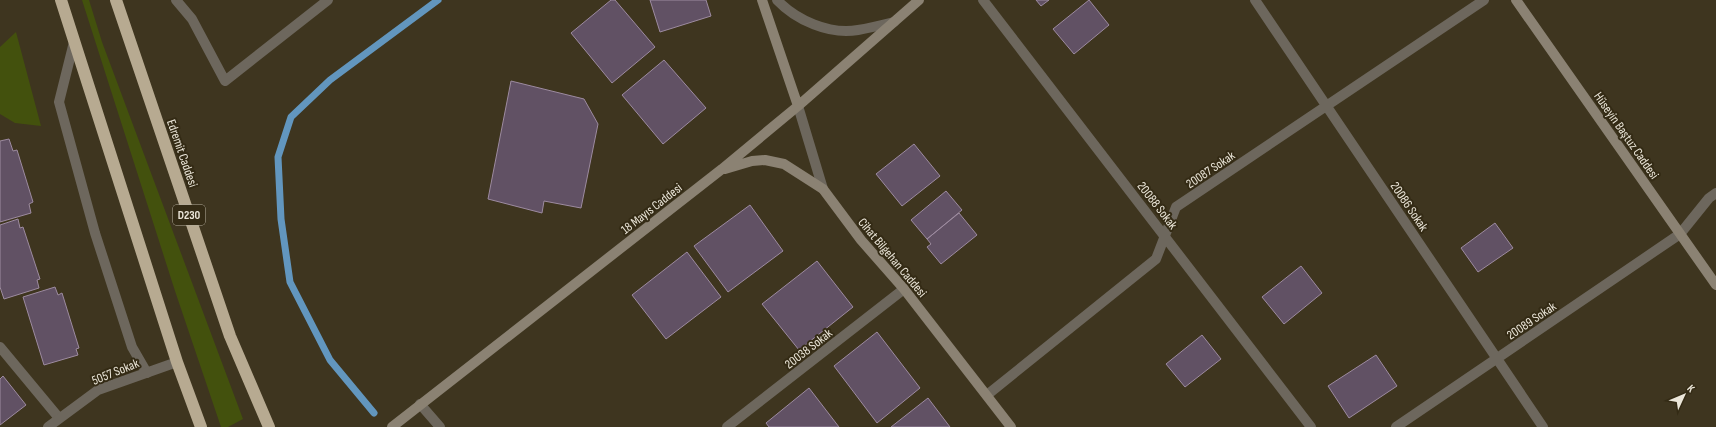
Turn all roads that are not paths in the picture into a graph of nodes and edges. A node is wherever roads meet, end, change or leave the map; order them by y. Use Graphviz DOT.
graph roads {
  1 [pos="61,0"];
  2 [pos="116,0"];
  3 [pos="176,0"];
  4 [pos="328,0"];
  5 [pos="762,0"];
  6 [pos="777,0"];
  7 [pos="919,0"];
  8 [pos="983,0"];
  9 [pos="1255,0"];
  10 [pos="1484,0"];
  11 [pos="1516,0"];
  12 [pos="894,22"];
  13 [pos="74,42"];
  14 [pos="798,106"];
  15 [pos="1327,106"];
  16 [pos="722,169"];
  17 [pos="823,189"];
  18 [pos="1716,193"];
  19 [pos="1680,234"];
  20 [pos="1165,236"];
  21 [pos="1716,285"];
  22 [pos="904,289"];
  23 [pos="0,348"];
  24 [pos="1497,358"];
  25 [pos="177,362"];
  26 [pos="146,373"];
  27 [pos="987,395"];
  28 [pos="420,404"];
  29 [pos="59,418"];
  30 [pos="741,423"];
  31 [pos="48,427"];
  32 [pos="201,427"];
  33 [pos="269,427"];
  34 [pos="392,427"];
  35 [pos="440,427"];
  36 [pos="727,427"];
  37 [pos="1011,427"];
  38 [pos="1311,427"];
  39 [pos="1396,427"];
  40 [pos="1543,427"];
  1 -- 13 [label="highway"];
  2 -- 33 [label="highway, Edremit Caddesi / D230"];
  3 -- 4 [label="street"];
  5 -- 14 [label="main road"];
  6 -- 12 [label="street"];
  7 -- 12 [label="main road, 18 Mayıs Caddesi"];
  8 -- 20 [label="street, 20088 Sokak"];
  9 -- 15 [label="street, 20086 Sokak"];
  10 -- 15 [label="street, 20087 Sokak"];
  11 -- 19 [label="main road, Hüseyin Baştuz Caddesi"];
  12 -- 14 [label="main road, 18 Mayıs Caddesi"];
  13 -- 25 [label="highway"];
  13 -- 26 [label="street"];
  14 -- 16 [label="main road, 18 Mayıs Caddesi"];
  14 -- 17 [label="street"];
  15 -- 20 [label="street, 20087 Sokak"];
  15 -- 24 [label="street, 20086 Sokak"];
  16 -- 17 [label="main road, Cihat Bilgehan Caddesi"];
  16 -- 28 [label="main road, 18 Mayıs Caddesi"];
  17 -- 22 [label="main road, Cihat Bilgehan Caddesi"];
  18 -- 19 [label="street, 20089 Sokak"];
  19 -- 21 [label="main road, Hüseyin Baştuz Caddesi"];
  19 -- 24 [label="street, 20089 Sokak"];
  20 -- 27 [label="street, 20087 Sokak"];
  20 -- 38 [label="street, 20088 Sokak"];
  22 -- 27 [label="main road, Cihat Bilgehan Caddesi"];
  22 -- 30 [label="street, 20038 Sokak"];
  23 -- 29 [label="street"];
  24 -- 39 [label="street, 20089 Sokak"];
  24 -- 40 [label="street, 20086 Sokak"];
  25 -- 26 [label="street, 5057 Sokak"];
  25 -- 32 [label="highway"];
  26 -- 29 [label="street, 5057 Sokak"];
  27 -- 37 [label="main road, Cihat Bilgehan Caddesi"];
  28 -- 34 [label="main road, 18 Mayıs Caddesi"];
  28 -- 35 [label="street"];
  29 -- 31 [label="street, 5057 Sokak"];
  30 -- 36 [label="street, 20038 Sokak"];
}
